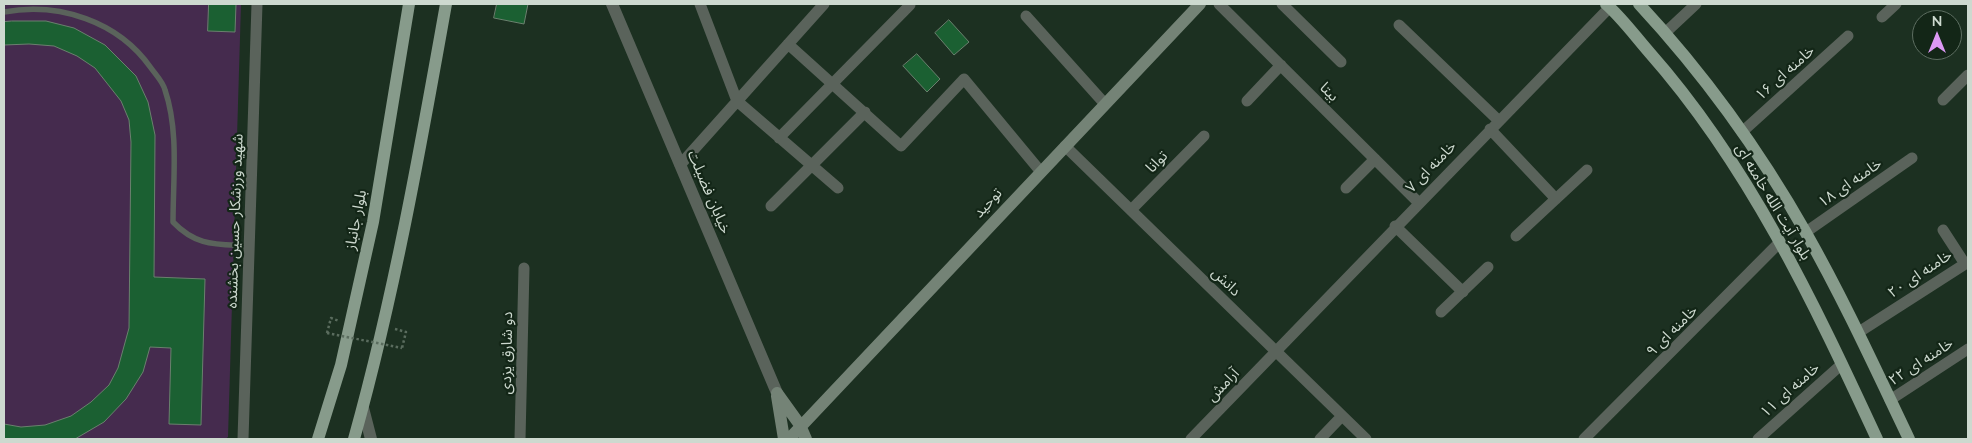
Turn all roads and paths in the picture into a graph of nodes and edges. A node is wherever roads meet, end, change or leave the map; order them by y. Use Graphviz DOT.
graph roads {
  1 [pos="257,4"];
  2 [pos="409,4"];
  3 [pos="446,4"];
  4 [pos="612,4"];
  5 [pos="700,4"];
  6 [pos="824,4"];
  7 [pos="1200,4"];
  8 [pos="1219,4"];
  9 [pos="1282,4"];
  10 [pos="1639,4"];
  11 [pos="1696,4"];
  12 [pos="1896,4"];
  13 [pos="910,5"];
  14 [pos="1608,5"];
  15 [pos="4,12"];
  16 [pos="1026,16"];
  17 [pos="1882,16"];
  18 [pos="1399,24"];
  19 [pos="1665,33"];
  20 [pos="1848,36"];
  21 [pos="788,44"];
  22 [pos="1341,62"];
  23 [pos="1281,65"];
  24 [pos="1968,75"];
  25 [pos="831,82"];
  26 [pos="1943,100"];
  27 [pos="737,101"];
  28 [pos="1247,101"];
  29 [pos="1105,104"];
  30 [pos="865,112"];
  31 [pos="1494,124"];
  32 [pos="1742,132"];
  33 [pos="1204,136"];
  34 [pos="779,138"];
  35 [pos="1065,146"];
  36 [pos="1912,158"];
  37 [pos="1375,159"];
  38 [pos="680,164"];
  39 [pos="813,166"];
  40 [pos="1587,170"];
  41 [pos="1041,172"];
  42 [pos="838,188"];
  43 [pos="1346,188"];
  44 [pos="1556,199"];
  45 [pos="1418,202"];
  46 [pos="771,206"];
  47 [pos="1131,210"];
  48 [pos="1395,226"];
  49 [pos="1943,230"];
  50 [pos="1806,232"];
  51 [pos="1516,236"];
  52 [pos="1780,242"];
  53 [pos="250,246"];
  54 [pos="1488,267"];
  55 [pos="524,268"];
  56 [pos="1463,292"];
  57 [pos="1441,312"];
  58 [pos="331,318"];
  59 [pos="406,332"];
  60 [pos="1859,332"];
  61 [pos="1968,349"];
  62 [pos="1276,351"];
  63 [pos="1842,364"];
  64 [pos="776,393"];
  65 [pos="1890,400"];
  66 [pos="363,408"];
  67 [pos="1342,416"];
  68 [pos="800,425"];
  69 [pos="1591,437"];
  70 [pos="242,439"];
  71 [pos="318,439"];
  72 [pos="354,439"];
  73 [pos="371,439"];
  74 [pos="520,439"];
  75 [pos="784,439"];
  76 [pos="789,439"];
  77 [pos="806,439"];
  78 [pos="1191,439"];
  79 [pos="1320,439"];
  80 [pos="1366,439"];
  81 [pos="1758,439"];
  82 [pos="1877,439"];
  83 [pos="1909,439"];
  1 -- 53 [label="street, شهید ورزشکار حسین بخشنده"];
  2 -- 71 [label="main road, بلوار جانباز"];
  3 -- 66 [label="main road"];
  4 -- 38 [label="street, خیابان فضیلت"];
  5 -- 27 [label="street"];
  6 -- 21 [label="street"];
  7 -- 29 [label="main road, توحید"];
  8 -- 23 [label="street, بیتا"];
  9 -- 22 [label="street"];
  10 -- 19 [label="main road, بلوار آیت الله خامنه ای"];
  11 -- 19 [label="street"];
  12 -- 17 [label="street"];
  13 -- 25 [label="street"];
  14 -- 31 [label="street, خامنه ای ۷"];
  14 -- 52 [label="main road, بلوار آیت الله خامنه ای"];
  15 -- 53 [label="lane"];
  16 -- 29 [label="street"];
  18 -- 31 [label="street"];
  19 -- 32 [label="main road, بلوار آیت الله خامنه ای"];
  20 -- 32 [label="street, خامنه ای ۱۶"];
  21 -- 25 [label="street"];
  21 -- 27 [label="street"];
  23 -- 28 [label="street"];
  23 -- 37 [label="street, بیتا"];
  24 -- 26 [label="street"];
  25 -- 30 [label="street"];
  25 -- 34 [label="street"];
  27 -- 34 [label="street"];
  27 -- 38 [label="street"];
  29 -- 35 [label="main road, توحید"];
  30 -- 39 [label="street"];
  30 -- 41 [label="street"];
  31 -- 44 [label="street"];
  31 -- 45 [label="street, خامنه ای ۷"];
  32 -- 50 [label="main road, بلوار آیت الله خامنه ای"];
  33 -- 47 [label="street, توانا"];
  34 -- 39 [label="street"];
  35 -- 41 [label="main road, توحید"];
  35 -- 47 [label="street, دانش"];
  36 -- 50 [label="street, خامنه ای ۱۸"];
  37 -- 43 [label="street"];
  37 -- 45 [label="street, بیتا"];
  38 -- 64 [label="street, خیابان فضیلت"];
  39 -- 42 [label="street"];
  39 -- 46 [label="street"];
  40 -- 44 [label="street"];
  41 -- 68 [label="main road, توحید"];
  44 -- 51 [label="street"];
  45 -- 48 [label="street, خامنه ای ۷"];
  47 -- 62 [label="street, دانش"];
  48 -- 56 [label="street"];
  48 -- 62 [label="street, خامنه ای ۷"];
  49 -- 60 [label="street, خامنه ای ۲۰"];
  50 -- 60 [label="main road, بلوار آیت الله خامنه ای"];
  52 -- 63 [label="main road, بلوار آیت الله خامنه ای"];
  52 -- 69 [label="street, خامنه ای ۹"];
  53 -- 70 [label="street, شهید ورزشکار حسین بخشنده"];
  54 -- 56 [label="street"];
  55 -- 74 [label="street, دو شارق یزدی"];
  56 -- 57 [label="street"];
  58 -- 59 [label="path, bridge"];
  60 -- 65 [label="main road, بلوار آیت الله خامنه ای"];
  61 -- 65 [label="street, خامنه ای ۲۲"];
  62 -- 67 [label="street, دانش"];
  62 -- 78 [label="street, آرامش"];
  63 -- 81 [label="street, خامنه ای ۱۱"];
  63 -- 82 [label="main road, بلوار آیت الله خامنه ای"];
  64 -- 68 [label="main road, خیابان فضیلت"];
  64 -- 75 [label="main road, خیابان فضیلت"];
  65 -- 83 [label="main road, بلوار آیت الله خامنه ای"];
  66 -- 72 [label="main road"];
  66 -- 73 [label="street"];
  67 -- 79 [label="street"];
  67 -- 80 [label="street, دانش"];
  68 -- 76 [label="main road, توحید"];
  68 -- 77 [label="main road, خیابان فضیلت"];
}
